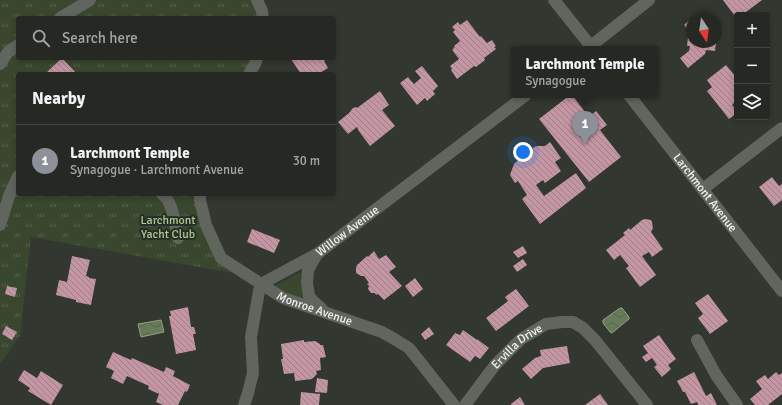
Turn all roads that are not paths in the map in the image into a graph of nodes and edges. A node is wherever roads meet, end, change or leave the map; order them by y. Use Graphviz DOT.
graph roads {
  1 [pos="90,0"];
  2 [pos="257,0"];
  3 [pos="554,0"];
  4 [pos="649,0"];
  5 [pos="63,16"];
  6 [pos="263,16"];
  7 [pos="588,46"];
  8 [pos="592,46"];
  9 [pos="16,47"];
  10 [pos="256,60"];
  11 [pos="0,64"];
  12 [pos="250,72"];
  13 [pos="522,98"];
  14 [pos="631,98"];
  15 [pos="782,128"];
  16 [pos="16,180"];
  17 [pos="703,189"];
  18 [pos="166,196"];
  19 [pos="200,196"];
  20 [pos="0,226"];
  21 [pos="178,238"];
  22 [pos="317,254"];
  23 [pos="261,284"];
  24 [pos="782,291"];
  25 [pos="328,313"];
  26 [pos="697,340"];
  27 [pos="244,405"];
  28 [pos="454,405"];
  29 [pos="465,405"];
  30 [pos="647,405"];
  31 [pos="737,405"];
  1 -- 5 [label="street"];
  2 -- 6 [label="street"];
  3 -- 7 [label="street"];
  4 -- 8 [label="street"];
  9 -- 11 [label="street"];
  10 -- 12 [label="street"];
  13 -- 22 [label="street, Willow Avenue"];
  14 -- 17 [label="street, Larchmont Avenue"];
  15 -- 17 [label="street"];
  16 -- 20 [label="street"];
  17 -- 24 [label="street, Larchmont Avenue"];
  18 -- 21 [label="street"];
  19 -- 23 [label="street, Monroe Avenue"];
  22 -- 23 [label="street, Willow Avenue"];
  22 -- 25 [label="street"];
  23 -- 25 [label="street, Monroe Avenue"];
  23 -- 27 [label="street"];
  25 -- 28 [label="street, Monroe Avenue"];
  26 -- 31 [label="street"];
  29 -- 30 [label="street, Ervilla Drive"];
}
